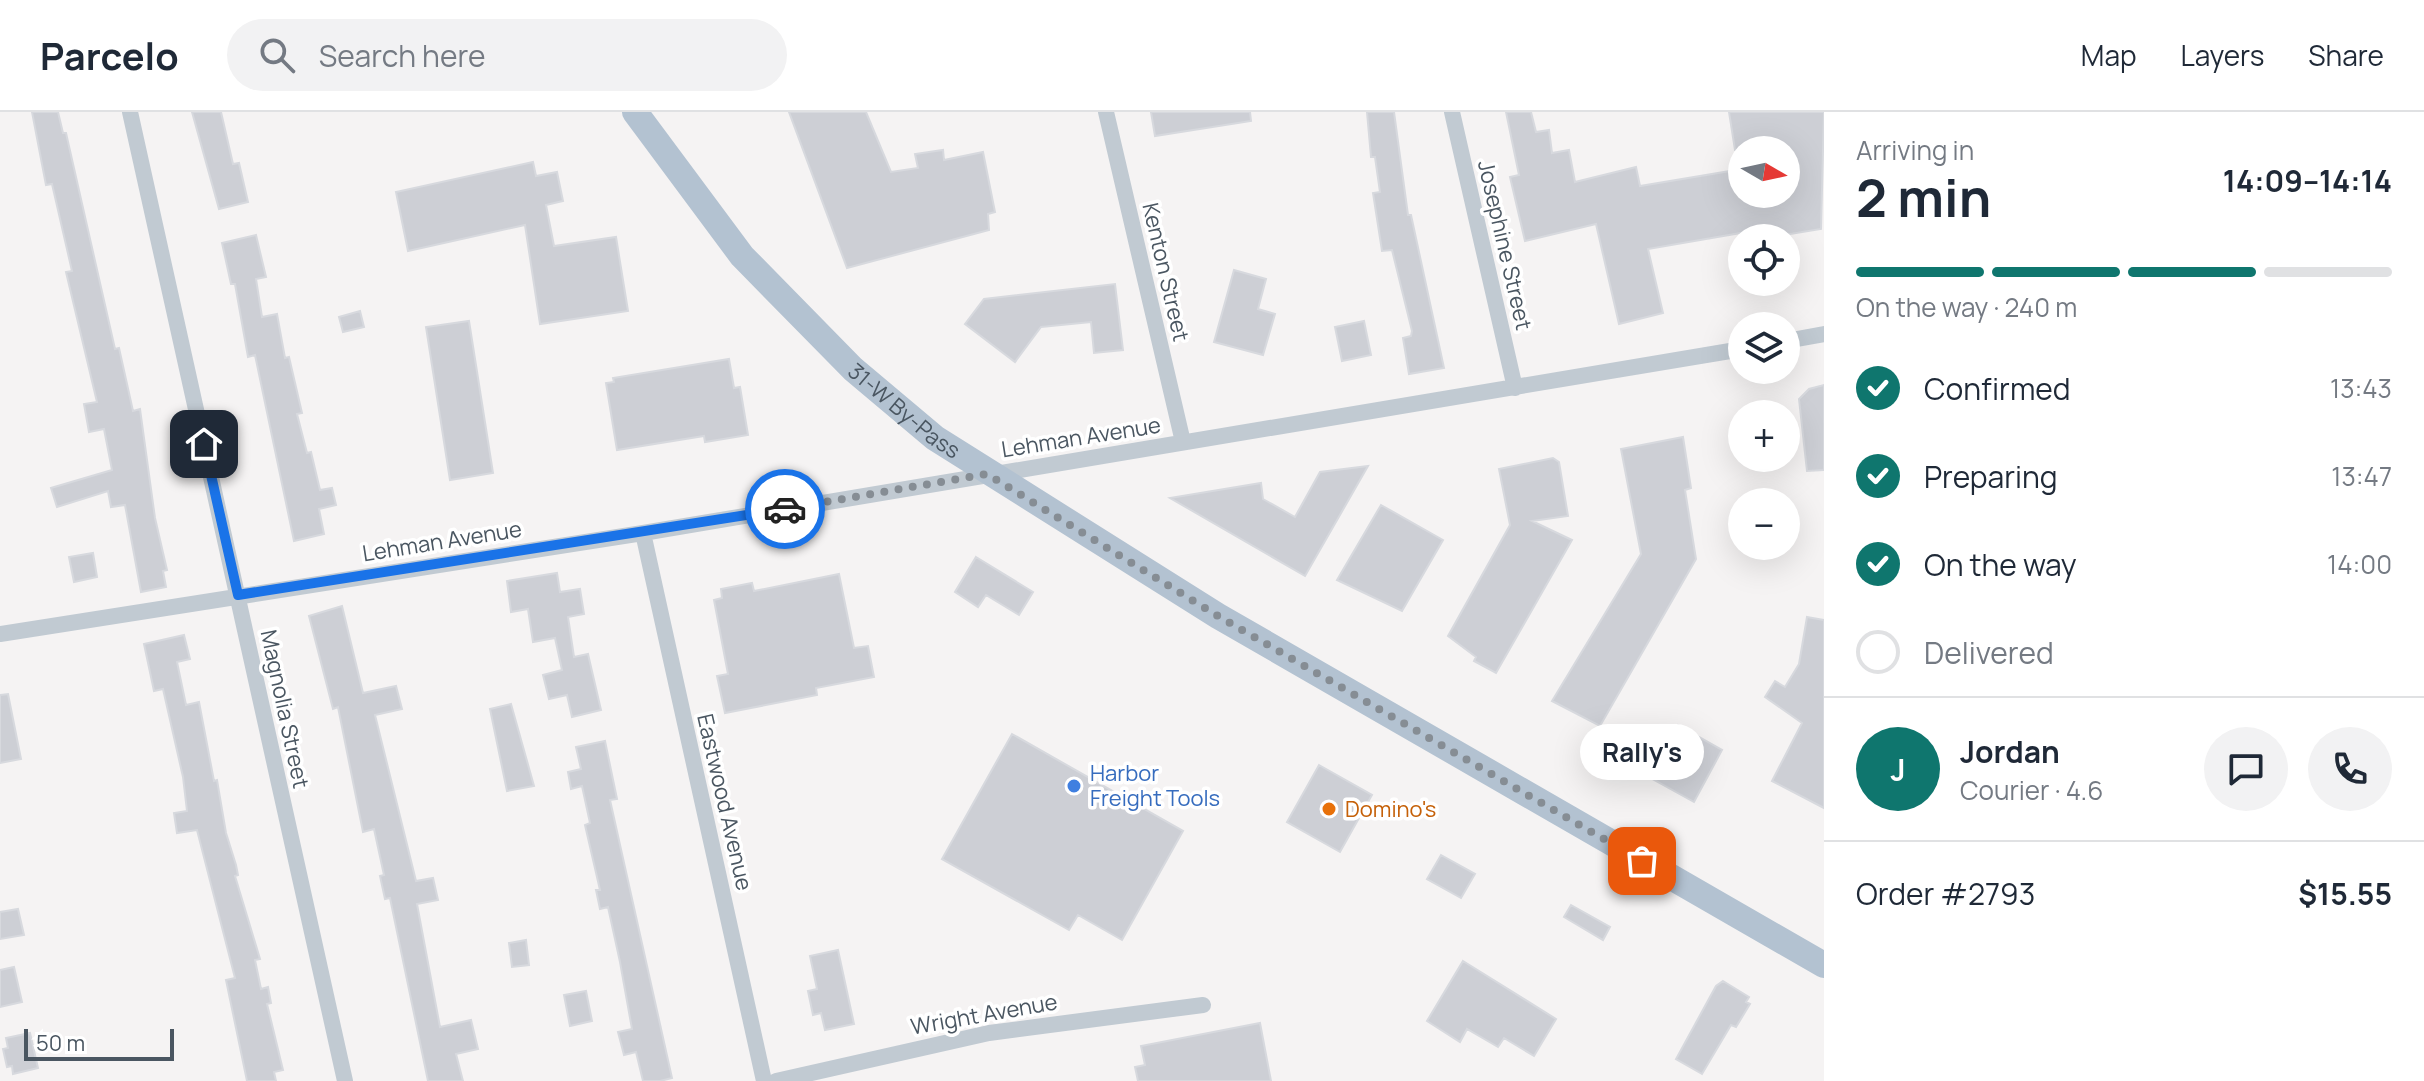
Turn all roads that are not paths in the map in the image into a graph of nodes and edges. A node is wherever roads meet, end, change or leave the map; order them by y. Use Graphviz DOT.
graph roads {
  1 [pos="130,112"];
  2 [pos="635,112"];
  3 [pos="1106,112"];
  4 [pos="1452,112"];
  5 [pos="1824,334"];
  6 [pos="1800,338"];
  7 [pos="1728,351"];
  8 [pos="1515,388"];
  9 [pos="1183,442"];
  10 [pos="987,474"];
  11 [pos="643,533"];
  12 [pos="238,595"];
  13 [pos="0,634"];
  14 [pos="1824,965"];
  15 [pos="1203,1005"];
  16 [pos="345,1081"];
  17 [pos="764,1081"];
  18 [pos="776,1081"];
  1 -- 12 [label="street, Magnolia Street"];
  2 -- 10 [label="main road, 31-W By-Pass"];
  3 -- 9 [label="street, Kenton Street"];
  4 -- 8 [label="street, Josephine Street"];
  5 -- 6 [label="street"];
  7 -- 8 [label="street, Lehman Avenue"];
  8 -- 9 [label="street, Lehman Avenue"];
  9 -- 10 [label="street, Lehman Avenue"];
  10 -- 11 [label="street, Lehman Avenue"];
  10 -- 14 [label="main road, 31-W By-Pass"];
  11 -- 12 [label="street, Lehman Avenue"];
  11 -- 17 [label="street, Eastwood Avenue"];
  12 -- 13 [label="street, Lehman Avenue"];
  12 -- 16 [label="street, Magnolia Street"];
  15 -- 18 [label="street, Wright Avenue"];
}
